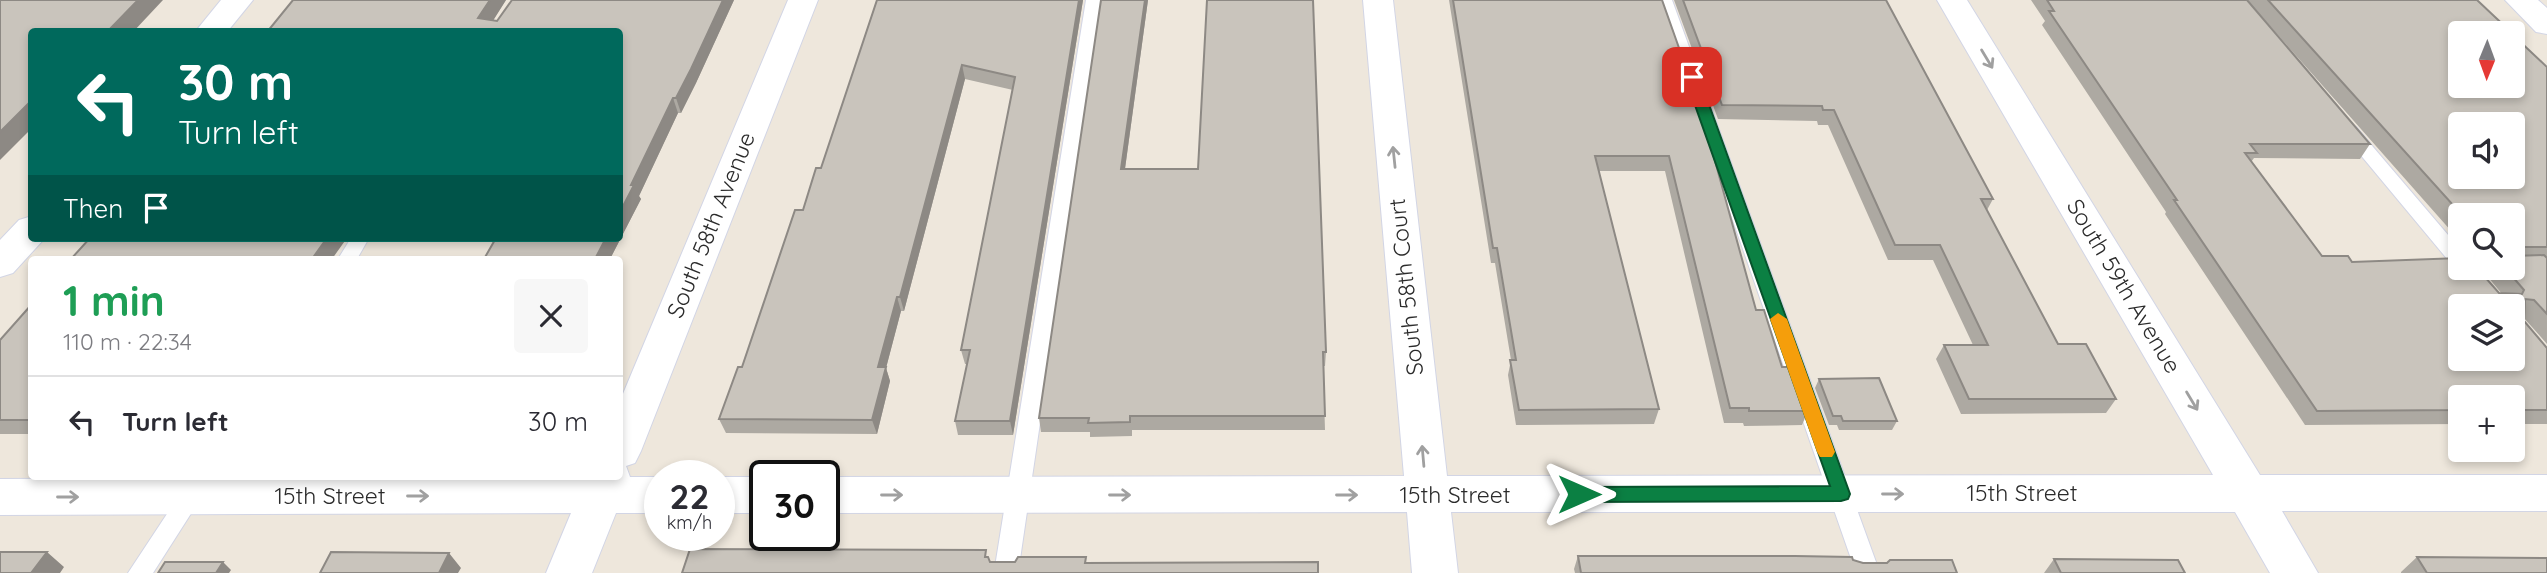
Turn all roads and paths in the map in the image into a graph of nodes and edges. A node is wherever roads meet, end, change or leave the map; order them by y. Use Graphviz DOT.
graph roads {
  1 [pos="238,0"];
  2 [pos="803,0"];
  3 [pos="1094,0"];
  4 [pos="1378,0"];
  5 [pos="1664,0"];
  6 [pos="1952,0"];
  7 [pos="2519,0"];
  8 [pos="2547,25"];
  9 [pos="214,28"];
  10 [pos="2336,115"];
  11 [pos="28,233"];
  12 [pos="2448,247"];
  13 [pos="0,264"];
  14 [pos="623,443"];
  15 [pos="197,486"];
  16 [pos="605,486"];
  17 [pos="644,492"];
  18 [pos="2547,493"];
  19 [pos="1427,494"];
  20 [pos="1841,494"];
  21 [pos="2248,494"];
  22 [pos="840,495"];
  23 [pos="1018,495"];
  24 [pos="0,497"];
  25 [pos="140,573"];
  26 [pos="569,573"];
  27 [pos="1006,573"];
  28 [pos="1435,573"];
  29 [pos="1868,573"];
  30 [pos="2295,573"];
  1 -- 9 [label="street"];
  2 -- 14 [label="street, South 58th Avenue"];
  3 -- 23 [label="lane"];
  19 -- 4 [label="street, South 58th Court, one-way"];
  5 -- 20 [label="lane"];
  6 -- 21 [label="street, South 59th Avenue, one-way"];
  7 -- 8 [label="street"];
  10 -- 12 [label="lane"];
  11 -- 13 [label="street"];
  15 -- 16 [label="street, 15th Street, one-way"];
  24 -- 15 [label="street, 15th Street, one-way"];
  15 -- 25 [label="lane"];
  16 -- 17 [label="street, 15th Street"];
  16 -- 26 [label="street"];
  18 -- 21 [label="street, 15th Street"];
  19 -- 20 [label="street, 15th Street"];
  23 -- 19 [label="street, 15th Street, one-way"];
  19 -- 28 [label="street, South 58th Court"];
  20 -- 21 [label="street, 15th Street, one-way"];
  20 -- 29 [label="lane"];
  21 -- 30 [label="street, South 59th Avenue"];
  22 -- 23 [label="street, 15th Street, one-way"];
  23 -- 27 [label="lane"];
}
